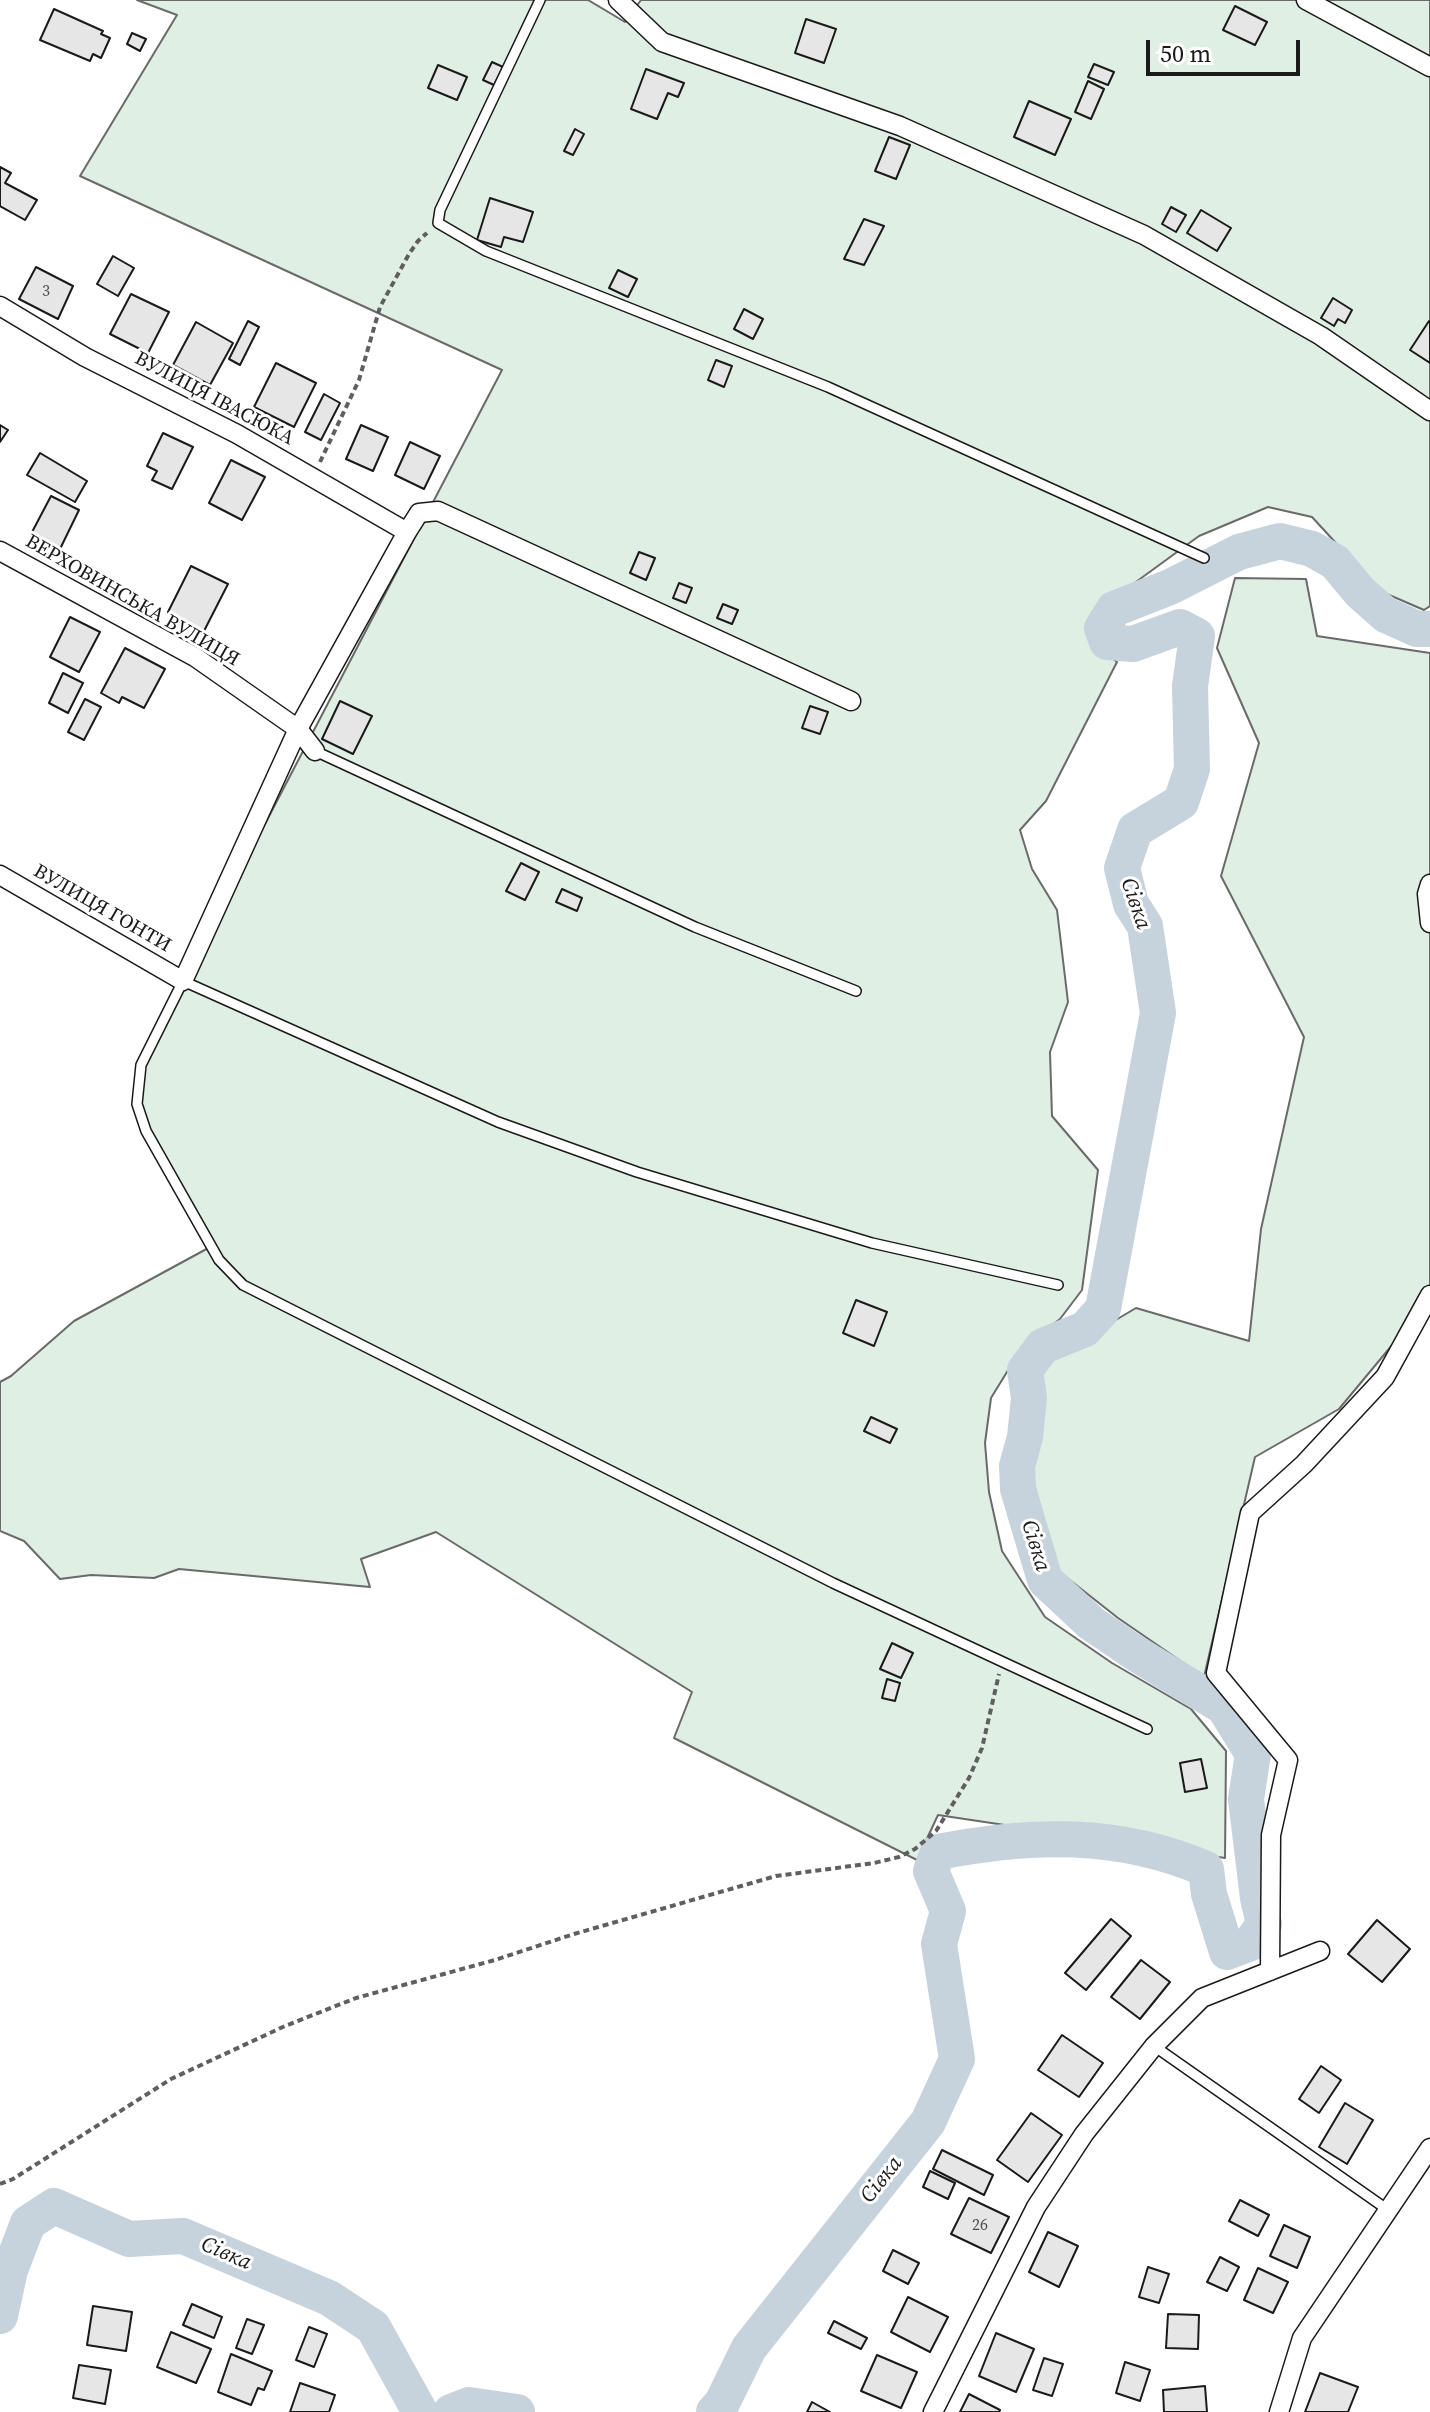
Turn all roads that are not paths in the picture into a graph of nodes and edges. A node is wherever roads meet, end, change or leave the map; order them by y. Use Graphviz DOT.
graph roads {
  1 [pos="540,0"];
  2 [pos="618,0"];
  3 [pos="1306,0"];
  4 [pos="1430,67"];
  5 [pos="0,306"];
  6 [pos="1430,411"];
  7 [pos="407,532"];
  8 [pos="0,551"];
  9 [pos="1204,558"];
  10 [pos="851,701"];
  11 [pos="298,729"];
  12 [pos="315,751"];
  13 [pos="0,875"];
  14 [pos="1430,884"];
  15 [pos="1430,923"];
  16 [pos="183,981"];
  17 [pos="856,991"];
  18 [pos="1058,1285"];
  19 [pos="1430,1295"];
  20 [pos="1147,1729"];
  21 [pos="1320,1951"];
  22 [pos="1270,1971"];
  23 [pos="1154,2046"];
  24 [pos="1430,2148"];
  25 [pos="1388,2210"];
  26 [pos="933,2412"];
  27 [pos="1279,2412"];
  1 -- 9 [label="lane"];
  2 -- 6 [label="street"];
  3 -- 4 [label="street"];
  5 -- 7 [label="street, ВУЛИЦЯ ІВАСЮКА"];
  7 -- 10 [label="street"];
  7 -- 11 [label="street"];
  8 -- 11 [label="street, ВЕРХОВИНСЬКА ВУЛИЦЯ"];
  11 -- 12 [label="street, ВЕРХОВИНСЬКА ВУЛИЦЯ"];
  11 -- 16 [label="street"];
  12 -- 17 [label="lane"];
  13 -- 16 [label="street, ВУЛИЦЯ ГОНТИ"];
  14 -- 15 [label="street"];
  16 -- 18 [label="lane"];
  16 -- 20 [label="lane"];
  19 -- 22 [label="street"];
  21 -- 22 [label="street"];
  22 -- 23 [label="street"];
  23 -- 25 [label="lane"];
  23 -- 26 [label="street"];
  24 -- 25 [label="street"];
  25 -- 27 [label="street"];
}
